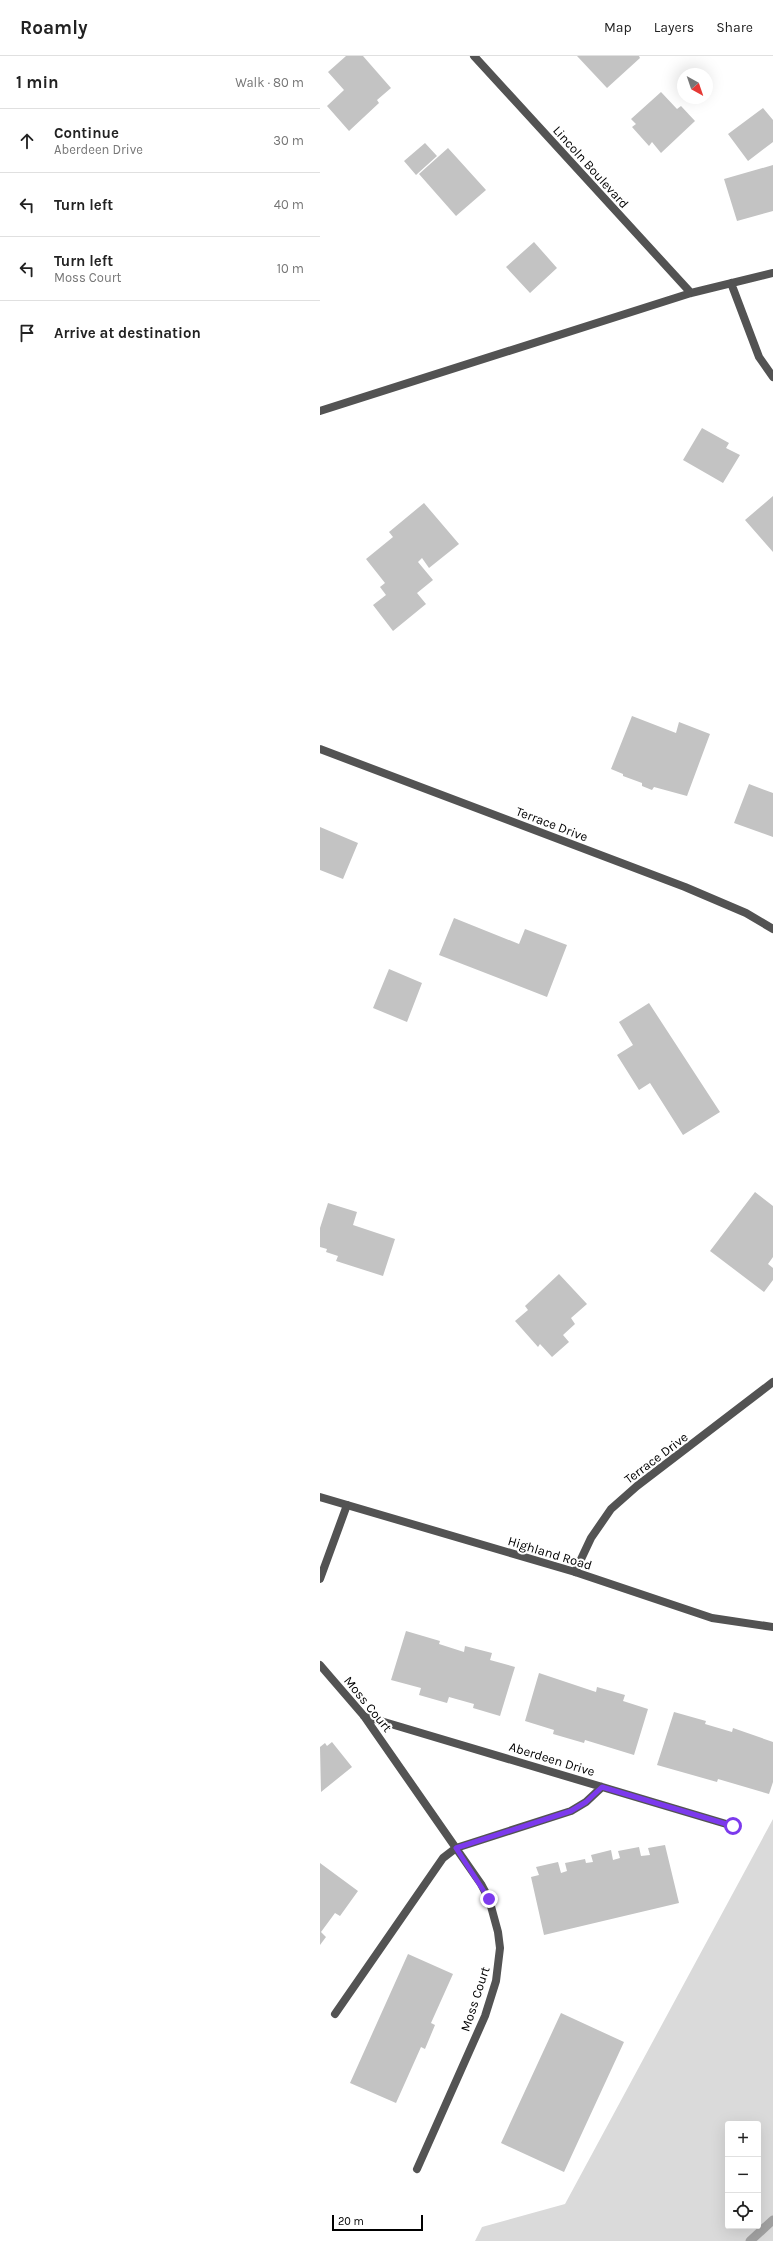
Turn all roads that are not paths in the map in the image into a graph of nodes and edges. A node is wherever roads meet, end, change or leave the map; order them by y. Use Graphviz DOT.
graph roads {
  1 [pos="474,56"];
  2 [pos="773,273"];
  3 [pos="731,283"];
  4 [pos="691,294"];
  5 [pos="773,377"];
  6 [pos="320,411"];
  7 [pos="320,750"];
  8 [pos="773,929"];
  9 [pos="773,1382"];
  10 [pos="320,1497"];
  11 [pos="347,1505"];
  12 [pos="575,1572"];
  13 [pos="320,1579"];
  14 [pos="773,1626"];
  15 [pos="320,1665"];
  16 [pos="364,1716"];
  17 [pos="602,1787"];
  18 [pos="733,1826"];
  19 [pos="456,1848"];
  20 [pos="335,2014"];
  21 [pos="417,2169"];
  1 -- 4 [label="street, Lincoln Boulevard"];
  2 -- 3 [label="street"];
  3 -- 4 [label="street"];
  3 -- 5 [label="street"];
  4 -- 6 [label="street"];
  7 -- 8 [label="street, Terrace Drive"];
  9 -- 12 [label="street, Terrace Drive"];
  10 -- 11 [label="street, Highland Road"];
  11 -- 12 [label="street, Highland Road"];
  11 -- 13 [label="street"];
  12 -- 14 [label="street, Highland Road"];
  15 -- 16 [label="street, Moss Court"];
  16 -- 17 [label="street, Aberdeen Drive"];
  16 -- 19 [label="street, Moss Court"];
  17 -- 18 [label="street, Aberdeen Drive"];
  17 -- 19 [label="street"];
  19 -- 20 [label="street"];
  19 -- 21 [label="street, Moss Court"];
}
